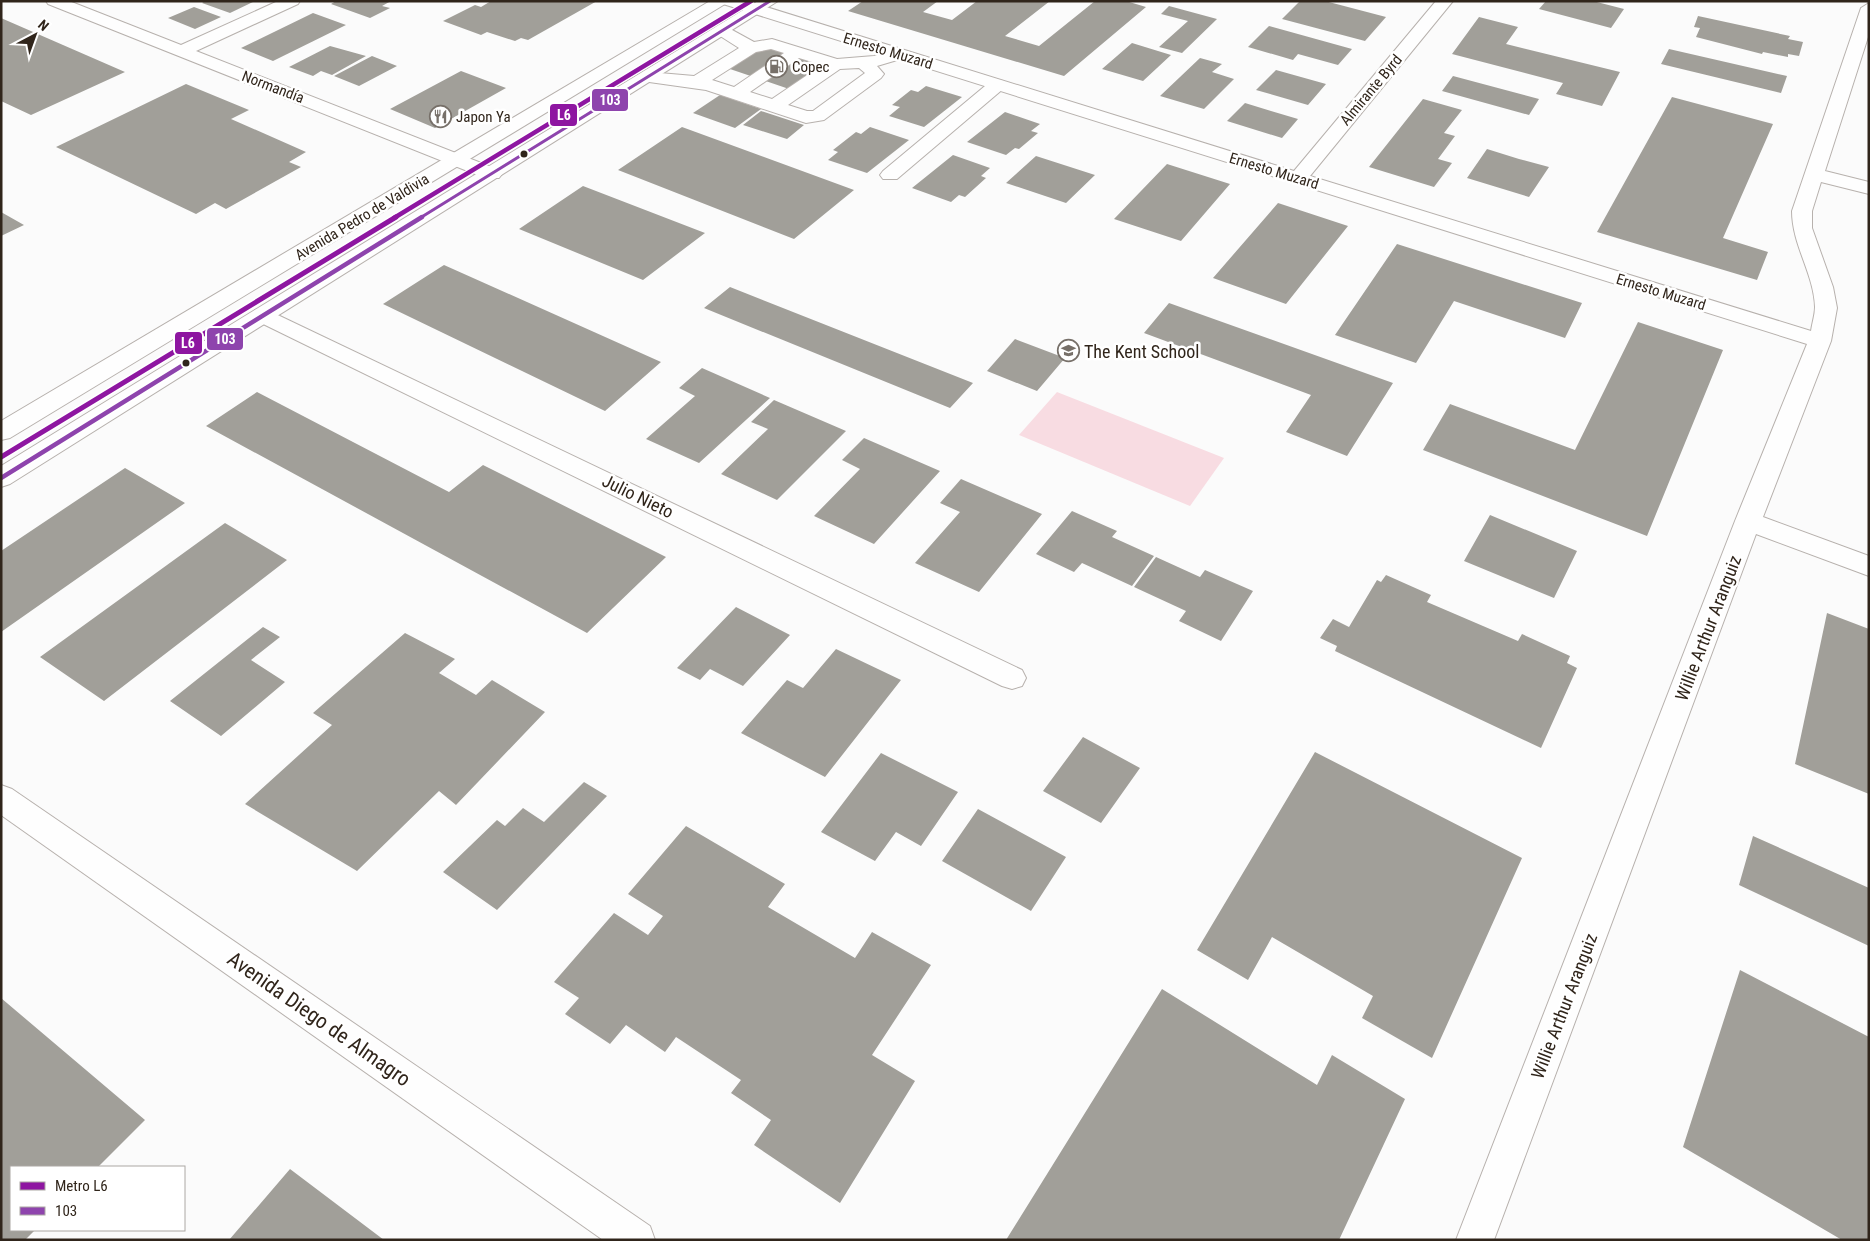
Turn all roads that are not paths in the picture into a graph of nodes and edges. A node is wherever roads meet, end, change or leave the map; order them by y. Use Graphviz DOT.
graph roads {
  1 [pos="54,1"];
  2 [pos="292,1"];
  3 [pos="722,1"];
  4 [pos="729,1"];
  5 [pos="1445,1"];
  6 [pos="763,6"];
  7 [pos="1869,8"];
  8 [pos="793,21"];
  9 [pos="723,30"];
  10 [pos="772,44"];
  11 [pos="751,48"];
  12 [pos="182,51"];
  13 [pos="797,52"];
  14 [pos="898,54"];
  15 [pos="863,62"];
  16 [pos="836,64"];
  17 [pos="648,77"];
  18 [pos="699,81"];
  19 [pos="997,85"];
  20 [pos="736,93"];
  21 [pos="774,106"];
  22 [pos="458,160"];
  23 [pos="492,174"];
  24 [pos="1813,174"];
  25 [pos="890,175"];
  26 [pos="1297,179"];
  27 [pos="1869,188"];
  28 [pos="263,315"];
  29 [pos="1820,341"];
  30 [pos="1,432"];
  31 [pos="1,478"];
  32 [pos="1748,521"];
  33 [pos="1869,566"];
  34 [pos="1012,678"];
  35 [pos="1,798"];
  36 [pos="636,1240"];
  37 [pos="1475,1240"];
  1 -- 12 [label="street, Normandía"];
  2 -- 12 [label="street"];
  3 -- 22 [label="street, Avenida Pedro de Valdivia"];
  4 -- 6 [label="street, Ernesto Muzard"];
  5 -- 26 [label="street, Almirante Byrd"];
  6 -- 8 [label="street, Ernesto Muzard"];
  6 -- 9 [label="street, Avenida Pedro de Valdivia"];
  7 -- 24 [label="street, Willie Arthur Aranguiz"];
  8 -- 10 [label="street"];
  8 -- 14 [label="street, Ernesto Muzard"];
  9 -- 11 [label="street"];
  9 -- 17 [label="street, Avenida Pedro de Valdivia"];
  10 -- 11 [label="street"];
  10 -- 13 [label="street"];
  11 -- 18 [label="street"];
  12 -- 22 [label="street, Normandía"];
  13 -- 16 [label="street"];
  13 -- 20 [label="street"];
  14 -- 15 [label="street"];
  14 -- 19 [label="street, Ernesto Muzard"];
  15 -- 16 [label="street"];
  15 -- 21 [label="street"];
  16 -- 21 [label="street"];
  17 -- 18 [label="street"];
  17 -- 23 [label="street, Avenida Pedro de Valdivia"];
  18 -- 20 [label="street"];
  19 -- 25 [label="street"];
  19 -- 26 [label="street, Ernesto Muzard"];
  20 -- 21 [label="street"];
  22 -- 23 [label="street, Normandía"];
  22 -- 30 [label="street, Avenida Pedro de Valdivia"];
  23 -- 28 [label="street, Avenida Pedro de Valdivia"];
  24 -- 27 [label="street"];
  24 -- 29 [label="street, Willie Arthur Aranguiz"];
  26 -- 29 [label="street, Ernesto Muzard"];
  28 -- 31 [label="street, Avenida Pedro de Valdivia"];
  28 -- 34 [label="street, Julio Nieto"];
  29 -- 32 [label="street, Willie Arthur Aranguiz"];
  32 -- 33 [label="street"];
  32 -- 37 [label="street, Willie Arthur Aranguiz"];
  35 -- 36 [label="street, Avenida Diego de Almagro"];
}
